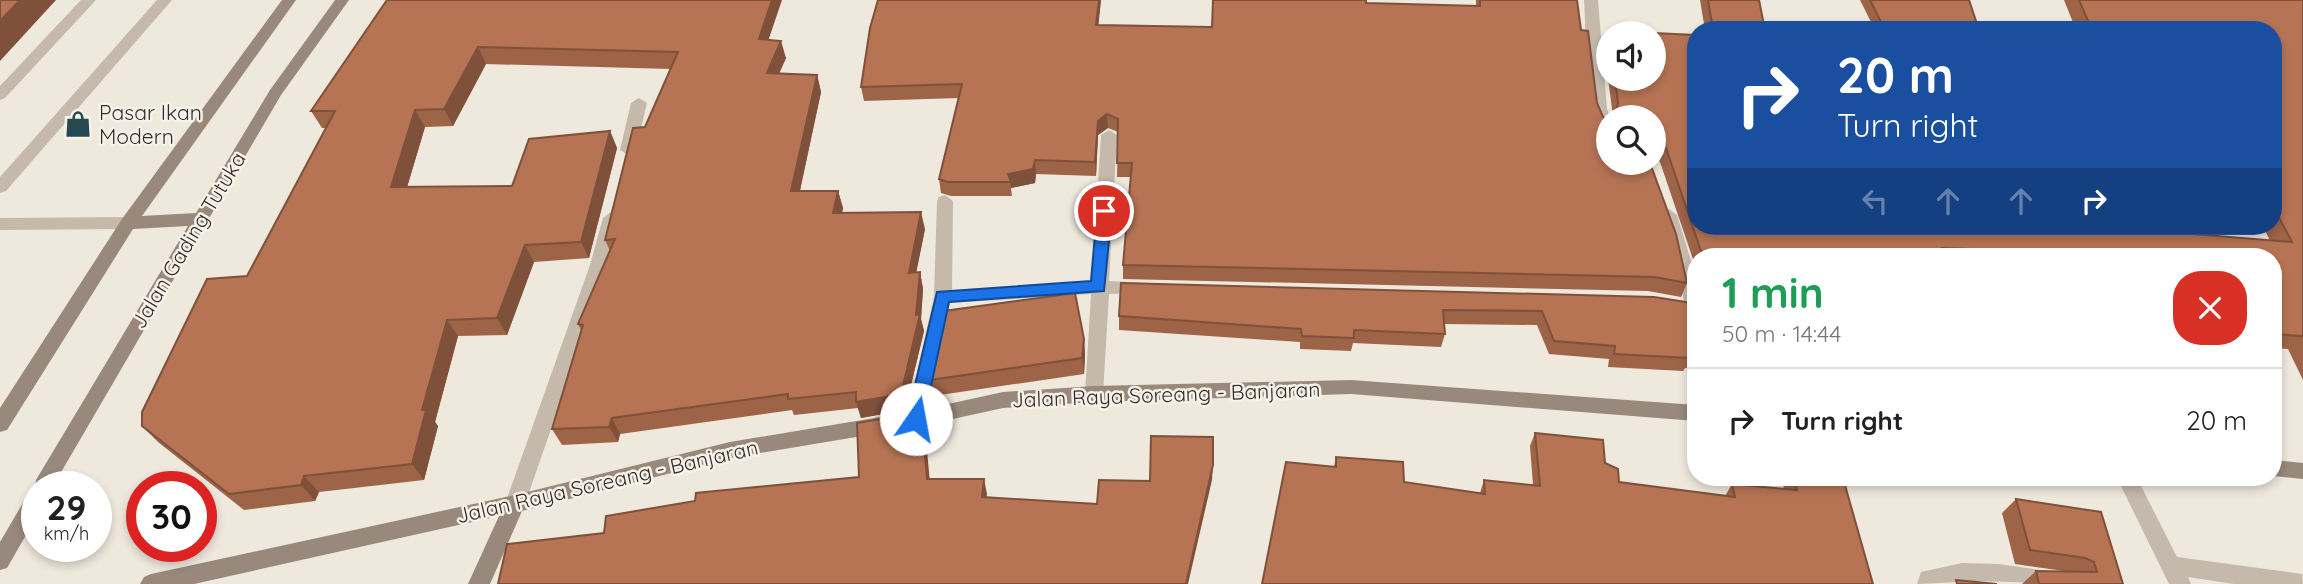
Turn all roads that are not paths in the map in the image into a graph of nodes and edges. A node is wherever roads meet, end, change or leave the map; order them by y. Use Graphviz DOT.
graph roads {
  1 [pos="89,0"];
  2 [pos="165,0"];
  3 [pos="289,0"];
  4 [pos="342,0"];
  5 [pos="1591,0"];
  6 [pos="0,95"];
  7 [pos="639,103"];
  8 [pos="1600,105"];
  9 [pos="1109,135"];
  10 [pos="623,170"];
  11 [pos="0,187"];
  12 [pos="616,198"];
  13 [pos="1663,199"];
  14 [pos="945,201"];
  15 [pos="199,219"];
  16 [pos="128,223"];
  17 [pos="0,224"];
  18 [pos="1687,277"];
  19 [pos="1099,287"];
  20 [pos="1167,288"];
  21 [pos="943,297"];
  22 [pos="1671,305"];
  23 [pos="1687,309"];
  24 [pos="1094,394"];
  25 [pos="8,402"];
  26 [pos="1687,411"];
  27 [pos="916,419"];
  28 [pos="0,424"];
  29 [pos="2282,469"];
  30 [pos="52,471"];
  31 [pos="2303,471"];
  32 [pos="2131,486"];
  33 [pos="515,504"];
  34 [pos="21,525"];
  35 [pos="0,561"];
  36 [pos="2176,575"];
  37 [pos="151,584"];
  38 [pos="479,584"];
  39 [pos="1928,584"];
  40 [pos="2069,584"];
  41 [pos="2302,584"];
  1 -- 6 [label="street"];
  2 -- 11 [label="street"];
  3 -- 16 [label="main road"];
  4 -- 15 [label="main road, Jalan Gading Tutuka"];
  5 -- 8 [label="street"];
  7 -- 10 [label="street"];
  9 -- 19 [label="street"];
  12 -- 33 [label="street"];
  13 -- 18 [label="street"];
  14 -- 21 [label="street"];
  15 -- 16 [label="main road"];
  15 -- 30 [label="main road, Jalan Gading Tutuka"];
  16 -- 17 [label="street"];
  16 -- 25 [label="main road"];
  19 -- 20 [label="street"];
  19 -- 21 [label="street"];
  19 -- 24 [label="street"];
  21 -- 27 [label="street"];
  22 -- 23 [label="street"];
  24 -- 26 [label="main road, Jalan Raya Soreang - Banjaran"];
  24 -- 27 [label="main road, Jalan Raya Soreang - Banjaran"];
  25 -- 28 [label="main road"];
  27 -- 33 [label="main road, Jalan Raya Soreang - Banjaran"];
  29 -- 31 [label="main road"];
  32 -- 36 [label="street"];
  33 -- 37 [label="main road, Jalan Raya Soreang - Banjaran"];
  33 -- 38 [label="main road"];
  34 -- 35 [label="main road"];
  36 -- 41 [label="street"];
  39 -- 40 [label="street"];
}
